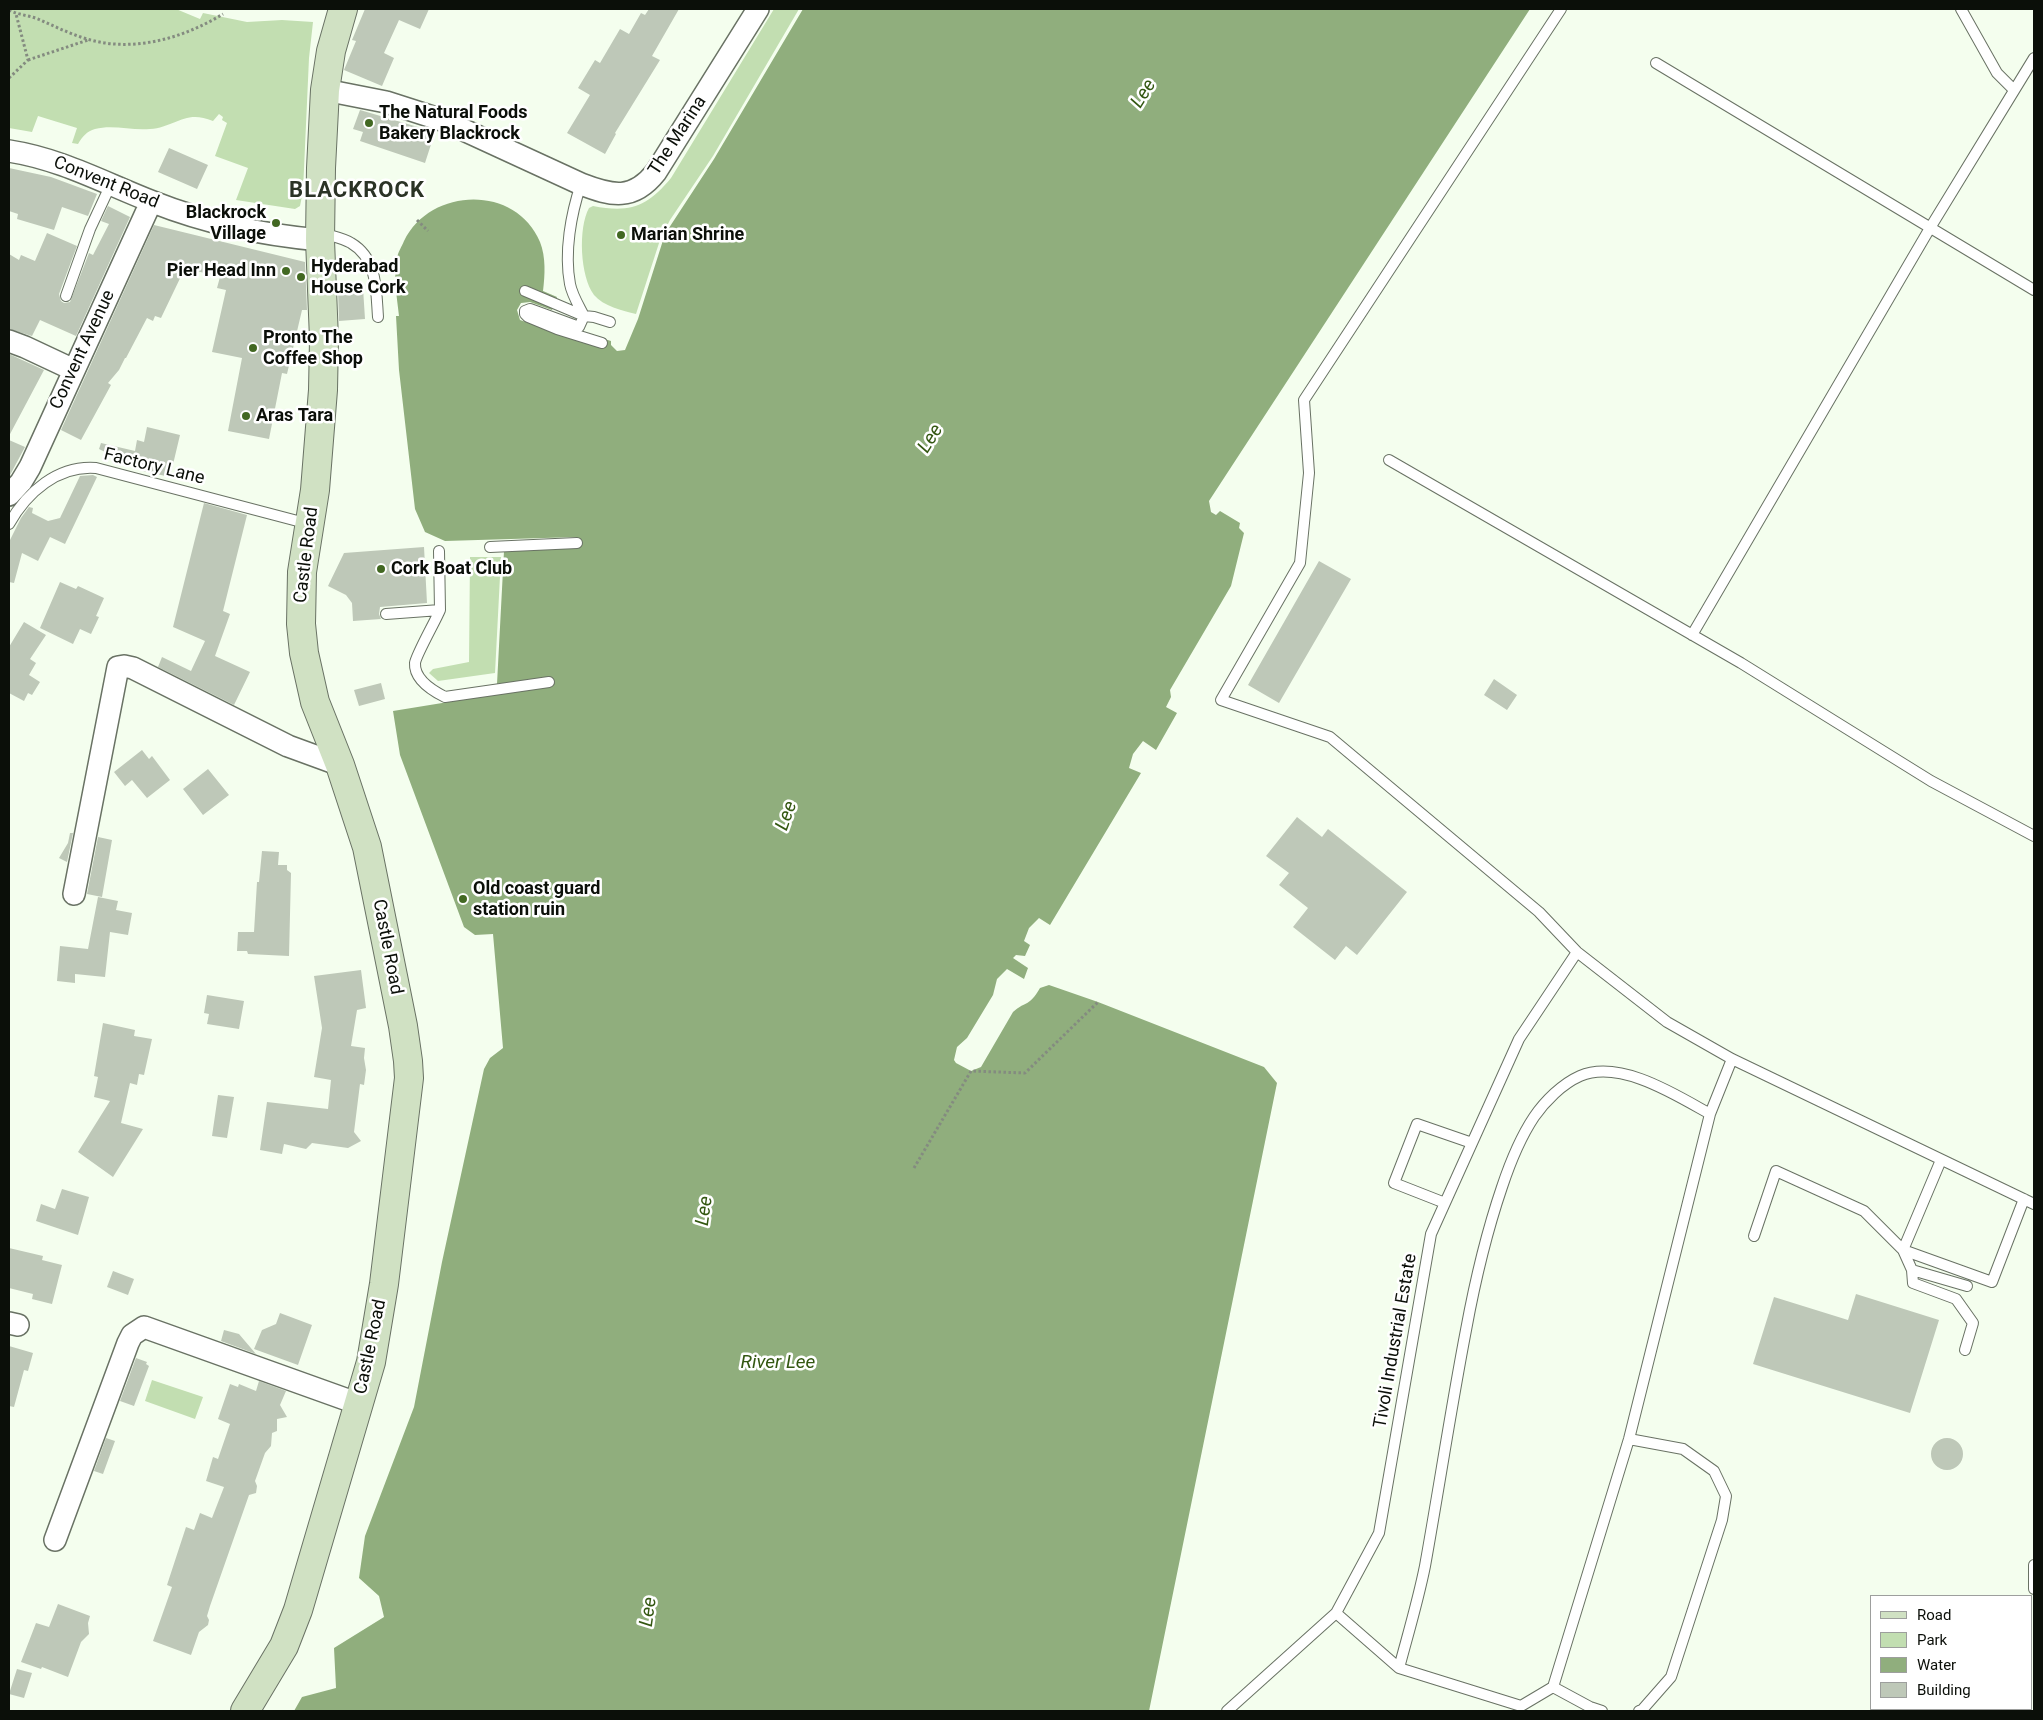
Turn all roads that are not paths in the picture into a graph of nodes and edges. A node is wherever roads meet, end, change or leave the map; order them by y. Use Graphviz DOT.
graph roads {
  1 [pos="338,9"];
  2 [pos="758,9"];
  3 [pos="1562,9"];
  4 [pos="1961,9"];
  5 [pos="2034,58"];
  6 [pos="1656,63"];
  7 [pos="324,90"];
  8 [pos="2014,90"];
  9 [pos="9,151"];
  10 [pos="111,184"];
  11 [pos="581,184"];
  12 [pos="151,202"];
  13 [pos="1930,228"];
  14 [pos="320,237"];
  15 [pos="2034,290"];
  16 [pos="525,291"];
  17 [pos="66,296"];
  18 [pos="584,316"];
  19 [pos="378,317"];
  20 [pos="610,322"];
  21 [pos="9,342"];
  22 [pos="602,342"];
  23 [pos="74,370"];
  24 [pos="1390,460"];
  25 [pos="9,495"];
  26 [pos="9,524"];
  27 [pos="310,524"];
  28 [pos="577,543"];
  29 [pos="490,547"];
  30 [pos="439,551"];
  31 [pos="440,610"];
  32 [pos="386,614"];
  33 [pos="1692,635"];
  34 [pos="549,682"];
  35 [pos="340,765"];
  36 [pos="2034,836"];
  37 [pos="74,894"];
  38 [pos="1577,952"];
  39 [pos="1732,1059"];
  40 [pos="1710,1114"];
  41 [pos="1472,1143"];
  42 [pos="1941,1160"];
  43 [pos="2024,1199"];
  44 [pos="1445,1203"];
  45 [pos="2034,1204"];
  46 [pos="1754,1236"];
  47 [pos="1903,1250"];
  48 [pos="1917,1271"];
  49 [pos="1967,1286"];
  50 [pos="1965,1350"];
  51 [pos="359,1404"];
  52 [pos="1629,1439"];
  53 [pos="55,1540"];
  54 [pos="2034,1565"];
  55 [pos="2034,1589"];
  56 [pos="1336,1613"];
  57 [pos="1399,1668"];
  58 [pos="1553,1687"];
  59 [pos="245,1711"];
  60 [pos="1227,1711"];
  61 [pos="1602,1711"];
  62 [pos="1639,1711"];
  1 -- 7 [label="main road, Castle Road"];
  2 -- 11 [label="street, The Marina"];
  3 -- 38 [label="lane"];
  4 -- 8 [label="lane"];
  5 -- 8 [label="lane"];
  6 -- 13 [label="lane"];
  7 -- 11 [label="street, The Marina"];
  7 -- 14 [label="main road, Castle Road"];
  8 -- 13 [label="lane"];
  9 -- 10 [label="street, Convent Road"];
  10 -- 12 [label="street, Convent Road"];
  10 -- 17 [label="lane"];
  11 -- 18 [label="lane"];
  12 -- 14 [label="street, Convent Road"];
  12 -- 23 [label="street, Convent Avenue"];
  13 -- 15 [label="lane"];
  13 -- 33 [label="lane"];
  14 -- 19 [label="lane"];
  14 -- 27 [label="main road, Castle Road"];
  16 -- 18 [label="lane"];
  18 -- 20 [label="lane"];
  18 -- 22 [label="lane"];
  21 -- 23 [label="street"];
  23 -- 25 [label="street, Convent Avenue"];
  24 -- 33 [label="lane"];
  26 -- 27 [label="lane, Factory Lane"];
  27 -- 35 [label="main road, Castle Road"];
  28 -- 29 [label="lane"];
  30 -- 31 [label="lane"];
  31 -- 32 [label="lane"];
  31 -- 34 [label="lane"];
  33 -- 36 [label="lane"];
  35 -- 37 [label="street"];
  35 -- 51 [label="main road, Castle Road"];
  38 -- 39 [label="lane"];
  38 -- 41 [label="lane, Tivoli Industrial Estate"];
  39 -- 40 [label="lane"];
  39 -- 42 [label="lane"];
  40 -- 52 [label="lane"];
  40 -- 57 [label="lane"];
  41 -- 44 [label="lane, Tivoli Industrial Estate"];
  41 -- 44 [label="lane"];
  42 -- 43 [label="lane"];
  42 -- 47 [label="lane"];
  43 -- 45 [label="lane"];
  43 -- 47 [label="lane"];
  44 -- 56 [label="lane, Tivoli Industrial Estate"];
  46 -- 47 [label="lane"];
  47 -- 48 [label="lane"];
  48 -- 49 [label="lane"];
  48 -- 50 [label="lane"];
  51 -- 53 [label="street"];
  51 -- 59 [label="main road, Castle Road"];
  52 -- 58 [label="lane"];
  52 -- 62 [label="lane"];
  54 -- 55 [label="lane"];
  56 -- 57 [label="lane"];
  56 -- 60 [label="lane, Tivoli Industrial Estate"];
  57 -- 58 [label="lane"];
  58 -- 61 [label="lane"];
}
